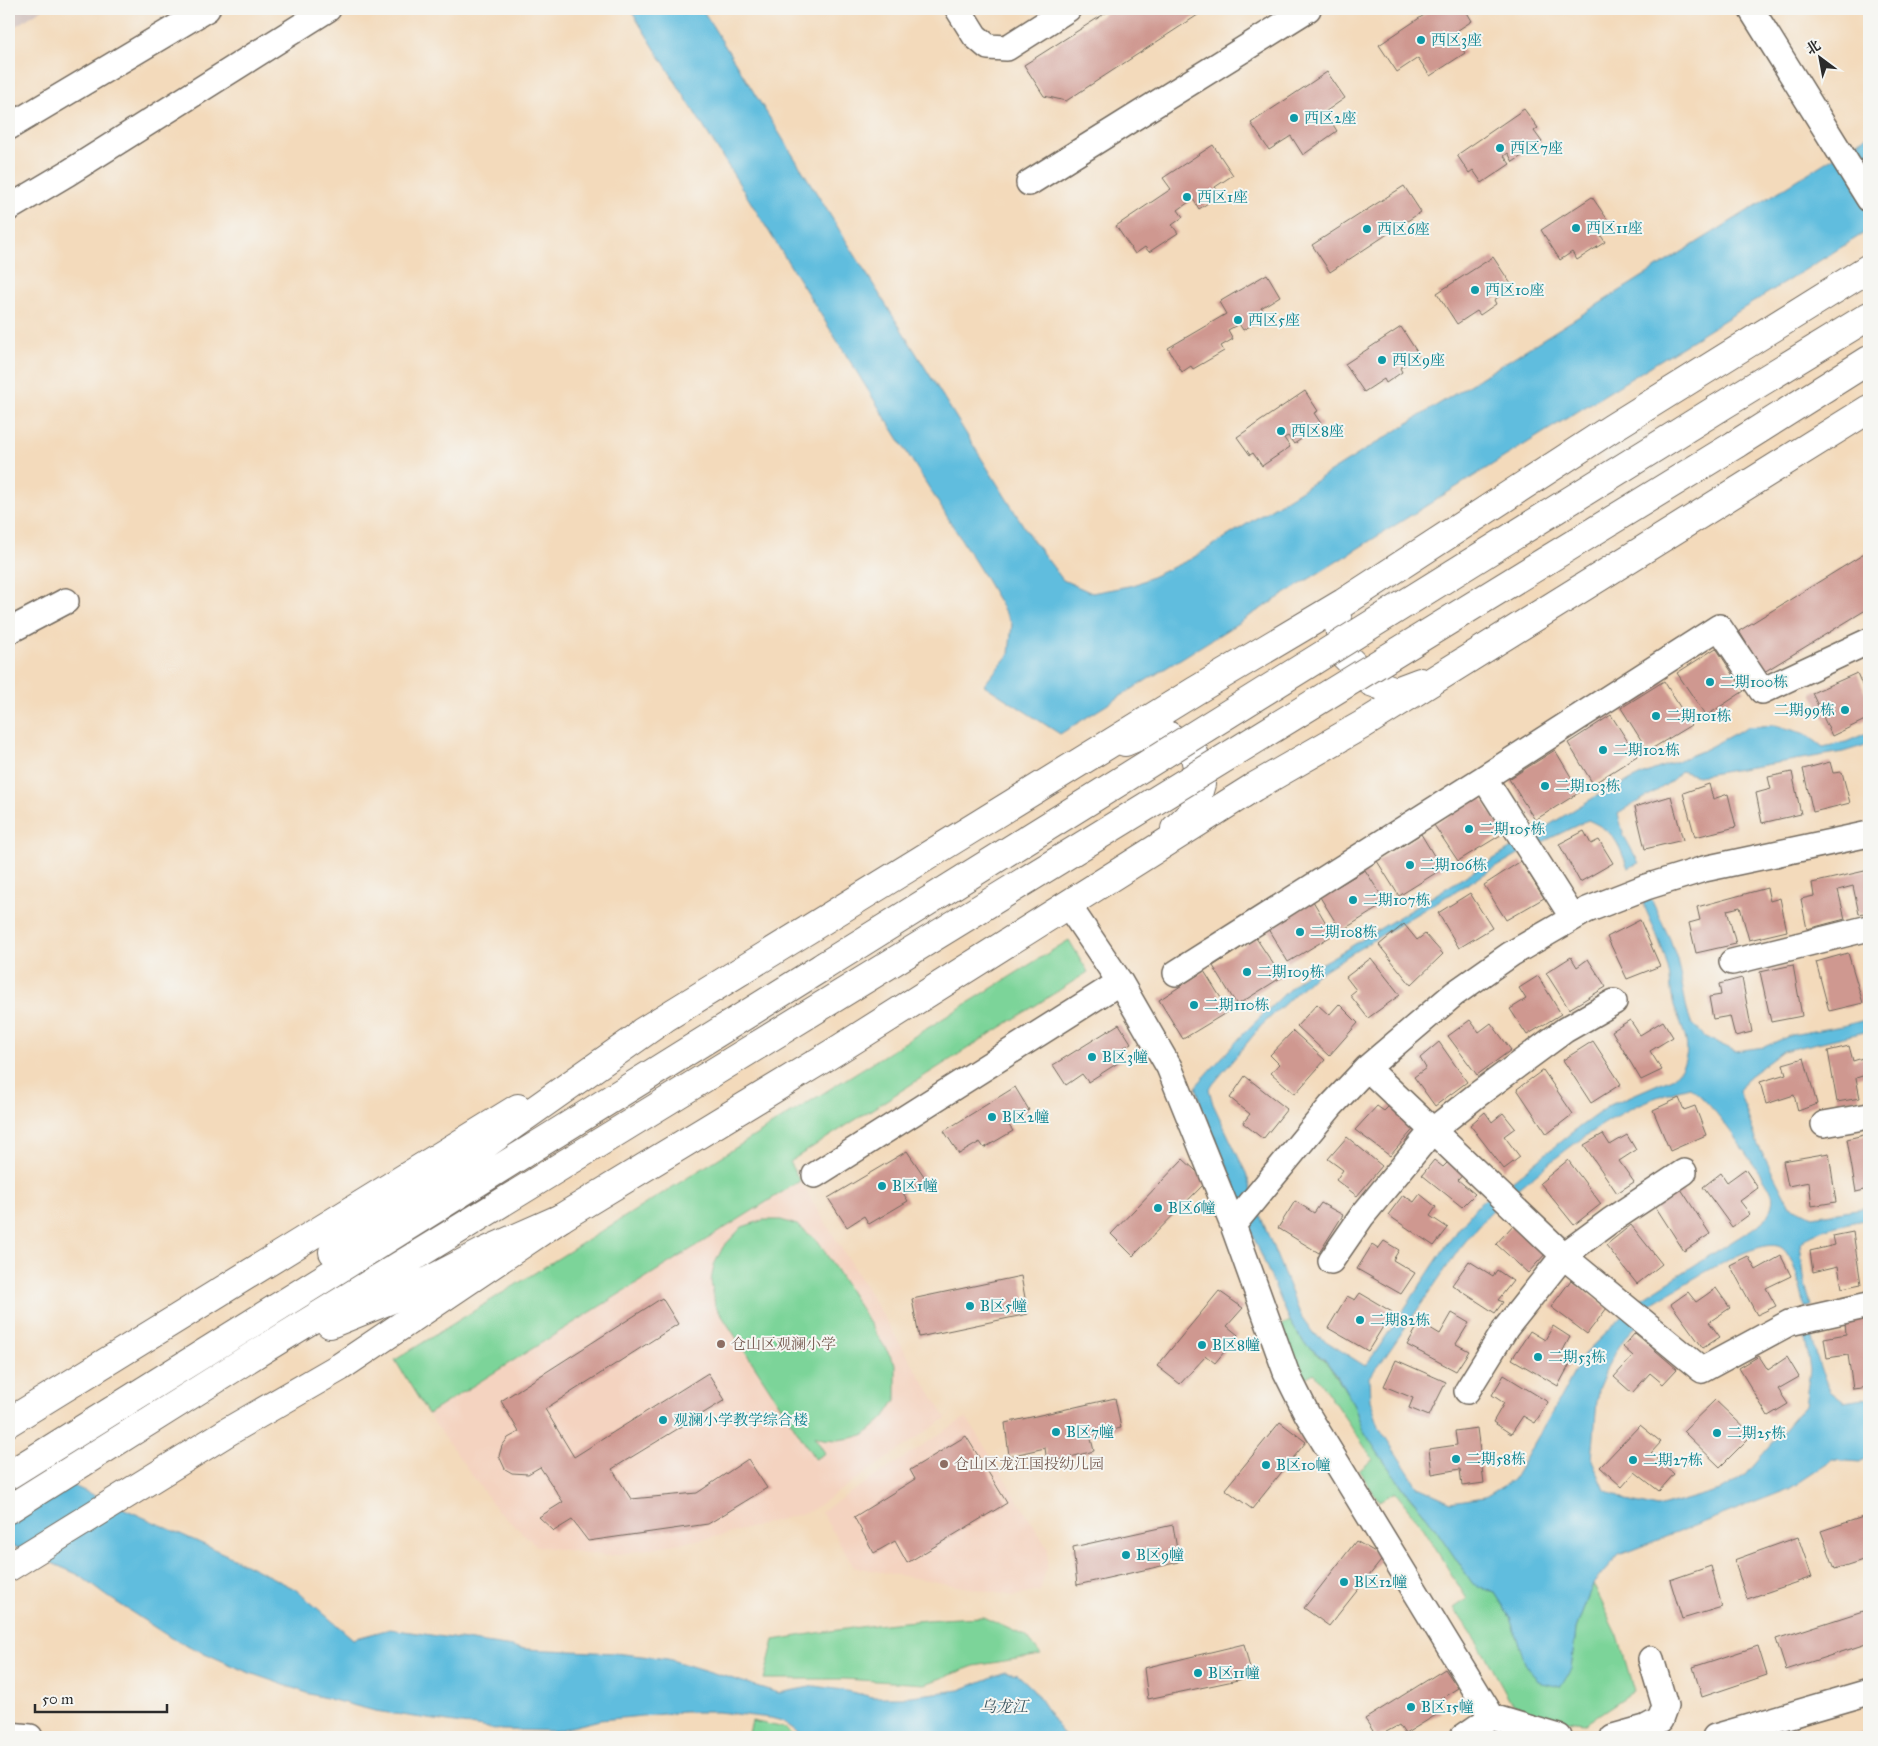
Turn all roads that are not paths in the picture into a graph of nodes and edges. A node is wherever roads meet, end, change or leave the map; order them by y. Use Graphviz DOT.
graph roads {
  1 [pos="207,9"];
  2 [pos="328,9"];
  3 [pos="958,9"];
  4 [pos="1068,9"];
  5 [pos="1308,9"];
  6 [pos="1751,9"];
  7 [pos="184,17"];
  8 [pos="9,127"];
  9 [pos="1029,184"];
  10 [pos="1869,199"];
  11 [pos="9,208"];
  12 [pos="1869,268"];
  13 [pos="1869,316"];
  14 [pos="1869,360"];
  15 [pos="1869,409"];
  16 [pos="66,600"];
  17 [pos="1343,603"];
  18 [pos="9,631"];
  19 [pos="1869,641"];
  20 [pos="1436,677"];
  21 [pos="1095,753"];
  22 [pos="1484,778"];
  23 [pos="1869,834"];
  24 [pos="1156,848"];
  25 [pos="1068,905"];
  26 [pos="1573,918"];
  27 [pos="1869,928"];
  28 [pos="1732,962"];
  29 [pos="1176,974"];
  30 [pos="1120,982"];
  31 [pos="1614,1002"];
  32 [pos="662,1020"];
  33 [pos="1367,1068"];
  34 [pos="1869,1116"];
  35 [pos="1824,1124"];
  36 [pos="1433,1130"];
  37 [pos="1684,1172"];
  38 [pos="815,1174"];
  39 [pos="1244,1212"];
  40 [pos="561,1218"];
  41 [pos="1564,1255"];
  42 [pos="1331,1261"];
  43 [pos="1869,1305"];
  44 [pos="260,1352"];
  45 [pos="1467,1391"];
  46 [pos="9,1422"];
  47 [pos="34,1460"];
  48 [pos="9,1475"];
  49 [pos="9,1509"];
  50 [pos="19,1561"];
  51 [pos="1651,1659"];
  52 [pos="1869,1692"];
  53 [pos="1492,1717"];
  54 [pos="9,1735"];
  55 [pos="30,1737"];
  56 [pos="1463,1737"];
  57 [pos="1559,1737"];
  58 [pos="1613,1737"];
  59 [pos="1715,1737"];
  1 -- 7 [label="street"];
  2 -- 11 [label="street"];
  3 -- 4 [label="street"];
  5 -- 9 [label="street"];
  6 -- 10 [label="street"];
  7 -- 8 [label="street"];
  12 -- 17 [label="main road"];
  13 -- 47 [label="main road, bridge"];
  14 -- 44 [label="main road, bridge"];
  15 -- 20 [label="main road"];
  16 -- 18 [label="street"];
  17 -- 20 [label="main road"];
  17 -- 21 [label="main road"];
  19 -- 22 [label="street"];
  20 -- 24 [label="main road"];
  21 -- 24 [label="main road"];
  21 -- 32 [label="main road"];
  22 -- 26 [label="street"];
  22 -- 29 [label="street"];
  23 -- 26 [label="street"];
  24 -- 25 [label="main road"];
  25 -- 30 [label="street"];
  25 -- 40 [label="main road"];
  26 -- 33 [label="street"];
  27 -- 28 [label="street"];
  30 -- 38 [label="street"];
  30 -- 39 [label="street"];
  31 -- 36 [label="street"];
  32 -- 46 [label="main road"];
  32 -- 47 [label="main road"];
  33 -- 36 [label="street"];
  33 -- 39 [label="street"];
  34 -- 35 [label="street"];
  36 -- 41 [label="street"];
  36 -- 42 [label="street"];
  37 -- 41 [label="street"];
  39 -- 53 [label="street"];
  40 -- 44 [label="main road"];
  40 -- 50 [label="main road"];
  41 -- 43 [label="street"];
  41 -- 45 [label="street"];
  44 -- 49 [label="main road"];
  47 -- 48 [label="main road"];
  51 -- 58 [label="street"];
  52 -- 59 [label="street"];
  53 -- 56 [label="street"];
  53 -- 57 [label="street"];
  54 -- 55 [label="street"];
}
